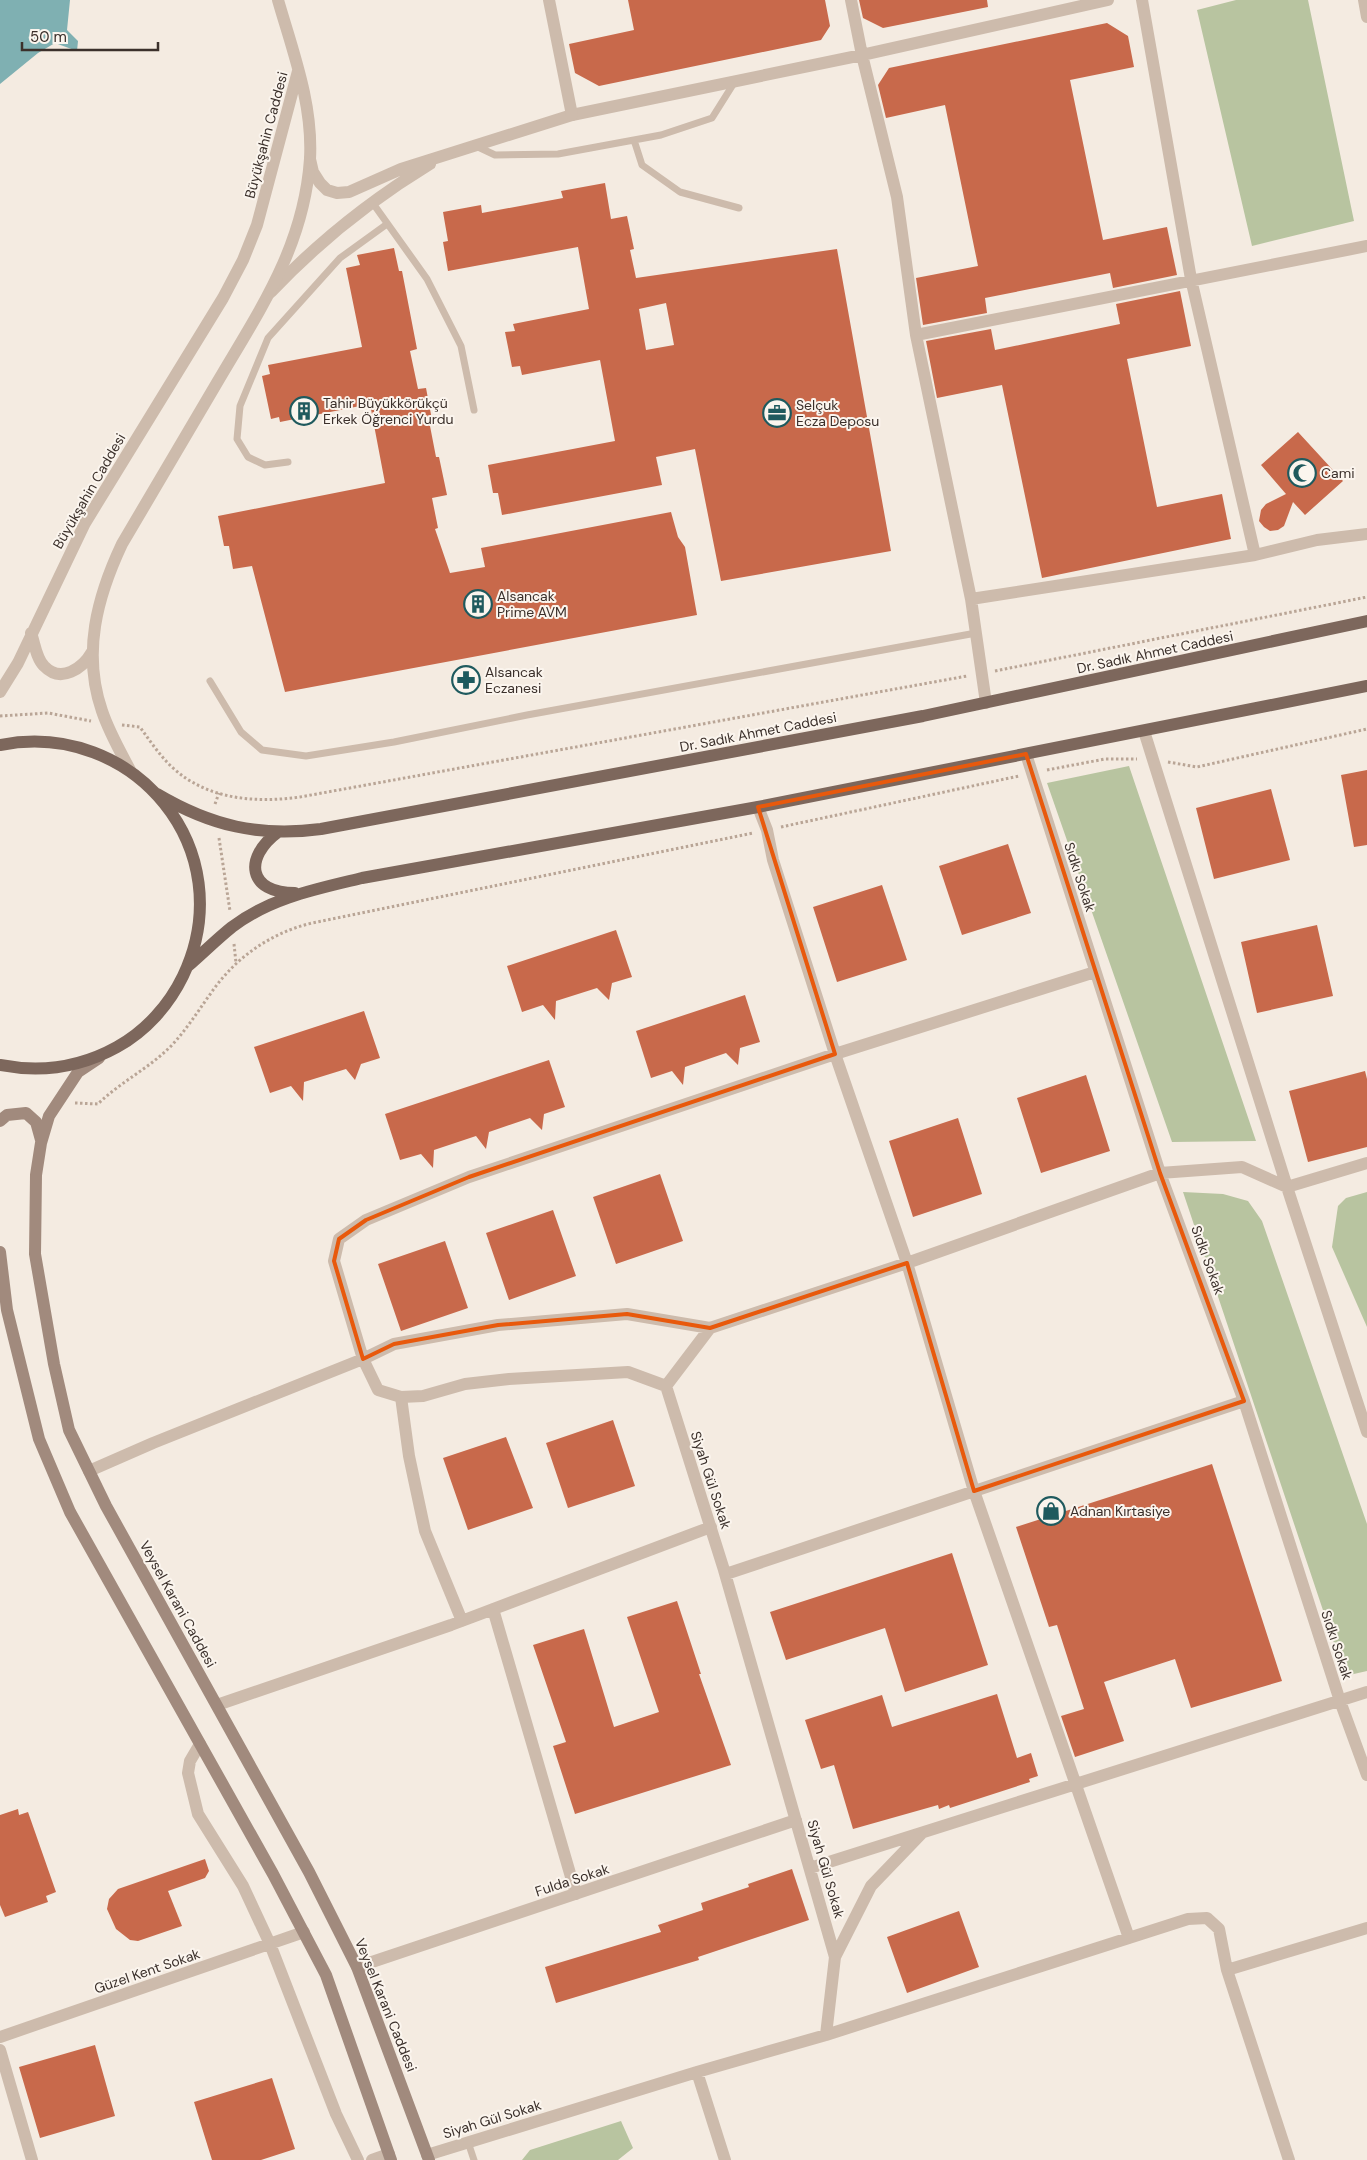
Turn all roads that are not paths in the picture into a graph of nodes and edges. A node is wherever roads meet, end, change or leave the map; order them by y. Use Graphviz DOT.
graph roads {
  1 [pos="278,0"];
  2 [pos="549,0"];
  3 [pos="851,0"];
  4 [pos="1108,0"];
  5 [pos="1142,0"];
  6 [pos="1364,0"];
  7 [pos="1367,17"];
  8 [pos="862,54"];
  9 [pos="298,69"];
  10 [pos="735,81"];
  11 [pos="572,115"];
  12 [pos="634,140"];
  13 [pos="476,146"];
  14 [pos="443,156"];
  15 [pos="310,159"];
  16 [pos="372,202"];
  17 [pos="739,208"];
  18 [pos="387,224"];
  19 [pos="1367,246"];
  20 [pos="1191,279"];
  21 [pos="267,296"];
  22 [pos="916,335"];
  23 [pos="474,410"];
  24 [pos="288,462"];
  25 [pos="1367,534"];
  26 [pos="1255,555"];
  27 [pos="970,599"];
  28 [pos="1367,622"];
  29 [pos="976,632"];
  30 [pos="31,634"];
  31 [pos="92,652"];
  32 [pos="210,681"];
  33 [pos="1367,686"];
  34 [pos="0,692"];
  35 [pos="986,703"];
  36 [pos="1144,731"];
  37 [pos="0,745"];
  38 [pos="1026,754"];
  39 [pos="130,770"];
  40 [pos="157,794"];
  41 [pos="758,807"];
  42 [pos="278,832"];
  43 [pos="297,894"];
  44 [pos="188,966"];
  45 [pos="1095,972"];
  46 [pos="106,1053"];
  47 [pos="836,1054"];
  48 [pos="0,1065"];
  49 [pos="0,1121"];
  50 [pos="41,1143"];
  51 [pos="1367,1163"];
  52 [pos="1160,1174"];
  53 [pos="1287,1187"];
  54 [pos="0,1252"];
  55 [pos="907,1263"];
  56 [pos="710,1328"];
  57 [pos="364,1359"];
  58 [pos="666,1386"];
  59 [pos="401,1397"];
  60 [pos="1244,1401"];
  61 [pos="1364,1413"];
  62 [pos="1367,1432"];
  63 [pos="90,1471"];
  64 [pos="974,1491"];
  65 [pos="711,1527"];
  66 [pos="726,1574"];
  67 [pos="493,1609"];
  68 [pos="462,1621"];
  69 [pos="1367,1692"];
  70 [pos="1340,1701"];
  71 [pos="217,1705"];
  72 [pos="200,1744"];
  73 [pos="1367,1775"];
  74 [pos="1074,1785"];
  75 [pos="796,1820"];
  76 [pos="923,1833"];
  77 [pos="810,1868"];
  78 [pos="576,1894"];
  79 [pos="1367,1928"];
  80 [pos="304,1932"];
  81 [pos="1129,1938"];
  82 [pos="270,1944"];
  83 [pos="835,1958"];
  84 [pos="357,1967"];
  85 [pos="1227,1970"];
  86 [pos="826,2035"];
  87 [pos="0,2037"];
  88 [pos="0,2050"];
  89 [pos="697,2072"];
  90 [pos="468,2142"];
  91 [pos="390,2157"];
  92 [pos="428,2158"];
  93 [pos="32,2160"];
  94 [pos="358,2160"];
  95 [pos="372,2160"];
  96 [pos="474,2160"];
  97 [pos="725,2160"];
  98 [pos="1289,2160"];
  1 -- 9 [label="street"];
  2 -- 11 [label="street"];
  3 -- 8 [label="street"];
  4 -- 8 [label="street"];
  5 -- 20 [label="street"];
  6 -- 7 [label="street"];
  8 -- 10 [label="street"];
  8 -- 22 [label="street"];
  9 -- 15 [label="street, Büyükşahin Caddesi"];
  9 -- 30 [label="street, Büyükşahin Caddesi"];
  10 -- 11 [label="street"];
  10 -- 12 [label="lane"];
  11 -- 13 [label="street"];
  12 -- 13 [label="lane"];
  12 -- 17 [label="lane"];
  13 -- 14 [label="street"];
  14 -- 15 [label="street"];
  14 -- 16 [label="street"];
  15 -- 21 [label="street, Büyükşahin Caddesi"];
  16 -- 18 [label="lane"];
  16 -- 21 [label="street"];
  18 -- 23 [label="lane"];
  18 -- 24 [label="lane"];
  19 -- 20 [label="street"];
  20 -- 22 [label="street"];
  20 -- 26 [label="street"];
  21 -- 31 [label="street, Büyükşahin Caddesi"];
  22 -- 27 [label="street"];
  25 -- 26 [label="street"];
  26 -- 27 [label="street"];
  27 -- 29 [label="street"];
  28 -- 35 [label="main road, Dr. Sadık Ahmet Caddesi"];
  29 -- 32 [label="lane"];
  29 -- 35 [label="street"];
  30 -- 31 [label="street"];
  30 -- 34 [label="street, Büyükşahin Caddesi"];
  31 -- 39 [label="street, Büyükşahin Caddesi"];
  33 -- 36 [label="main road"];
  35 -- 42 [label="main road, Dr. Sadık Ahmet Caddesi"];
  36 -- 38 [label="main road"];
  36 -- 53 [label="street"];
  37 -- 39 [label="main road"];
  38 -- 41 [label="main road"];
  38 -- 45 [label="street, Sıdkı Sokak"];
  39 -- 40 [label="main road"];
  40 -- 42 [label="main road, Dr. Sadık Ahmet Caddesi"];
  40 -- 44 [label="main road"];
  41 -- 43 [label="main road"];
  41 -- 47 [label="street"];
  42 -- 43 [label="main road"];
  43 -- 44 [label="main road"];
  44 -- 46 [label="main road"];
  45 -- 47 [label="street"];
  45 -- 52 [label="street, Sıdkı Sokak"];
  46 -- 48 [label="main road"];
  46 -- 50 [label="main road, Veysel Karani Caddesi"];
  47 -- 55 [label="street"];
  47 -- 57 [label="street"];
  49 -- 50 [label="main road"];
  50 -- 63 [label="main road, Veysel Karani Caddesi"];
  51 -- 53 [label="street"];
  52 -- 53 [label="street"];
  52 -- 55 [label="street"];
  52 -- 60 [label="street, Sıdkı Sokak"];
  53 -- 61 [label="street"];
  54 -- 72 [label="main road"];
  55 -- 56 [label="street"];
  55 -- 64 [label="street"];
  56 -- 57 [label="street"];
  56 -- 58 [label="street"];
  57 -- 59 [label="street"];
  57 -- 63 [label="street"];
  58 -- 59 [label="street"];
  58 -- 65 [label="street, Siyah Gül Sokak"];
  59 -- 68 [label="street"];
  60 -- 64 [label="street"];
  60 -- 70 [label="street, Sıdkı Sokak"];
  61 -- 62 [label="street"];
  63 -- 71 [label="main road, Veysel Karani Caddesi"];
  64 -- 66 [label="street"];
  64 -- 74 [label="street"];
  65 -- 66 [label="street, Siyah Gül Sokak"];
  65 -- 67 [label="street"];
  66 -- 75 [label="street, Siyah Gül Sokak"];
  67 -- 68 [label="street"];
  67 -- 78 [label="street"];
  68 -- 71 [label="street"];
  69 -- 70 [label="street"];
  70 -- 73 [label="street, Sıdkı Sokak"];
  70 -- 74 [label="street"];
  71 -- 84 [label="main road, Veysel Karani Caddesi"];
  72 -- 80 [label="main road"];
  72 -- 82 [label="street"];
  74 -- 76 [label="street"];
  74 -- 81 [label="street"];
  75 -- 77 [label="street, Siyah Gül Sokak"];
  75 -- 78 [label="street, Fulda Sokak"];
  76 -- 77 [label="street"];
  76 -- 83 [label="street"];
  77 -- 83 [label="street, Siyah Gül Sokak"];
  78 -- 84 [label="street, Fulda Sokak"];
  79 -- 85 [label="street"];
  80 -- 82 [label="street, Güzel Kent Sokak"];
  80 -- 91 [label="main road"];
  81 -- 85 [label="street"];
  81 -- 86 [label="street"];
  82 -- 87 [label="street, Güzel Kent Sokak"];
  82 -- 94 [label="street"];
  83 -- 86 [label="street, Siyah Gül Sokak"];
  84 -- 92 [label="main road, Veysel Karani Caddesi"];
  85 -- 98 [label="street"];
  86 -- 89 [label="street, Siyah Gül Sokak"];
  88 -- 93 [label="street"];
  89 -- 90 [label="street, Siyah Gül Sokak"];
  89 -- 97 [label="street"];
  90 -- 92 [label="street, Siyah Gül Sokak"];
  90 -- 96 [label="lane"];
  91 -- 95 [label="street"];
}
